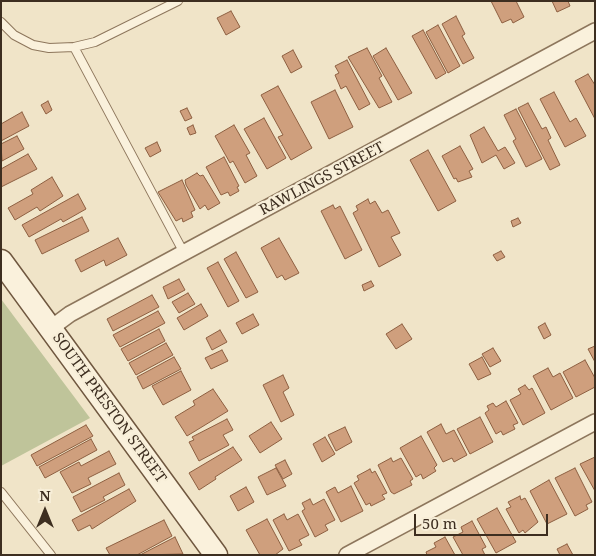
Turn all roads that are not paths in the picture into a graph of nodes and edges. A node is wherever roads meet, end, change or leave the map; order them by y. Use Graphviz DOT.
graph roads {
  1 [pos="178,1"];
  2 [pos="1,22"];
  3 [pos="595,31"];
  4 [pos="74,47"];
  5 [pos="184,253"];
  6 [pos="1,262"];
  7 [pos="51,328"];
  8 [pos="595,422"];
  9 [pos="1,492"];
  10 [pos="51,555"];
  11 [pos="216,555"];
  12 [pos="347,555"];
  1 -- 4 [label="lane"];
  2 -- 4 [label="lane"];
  3 -- 5 [label="street, RAWLINGS STREET"];
  4 -- 5 [label="lane"];
  5 -- 7 [label="street, RAWLINGS STREET"];
  6 -- 7 [label="main road, SOUTH PRESTON STREET"];
  7 -- 11 [label="main road, SOUTH PRESTON STREET"];
  8 -- 12 [label="street"];
  9 -- 10 [label="lane"];
}
